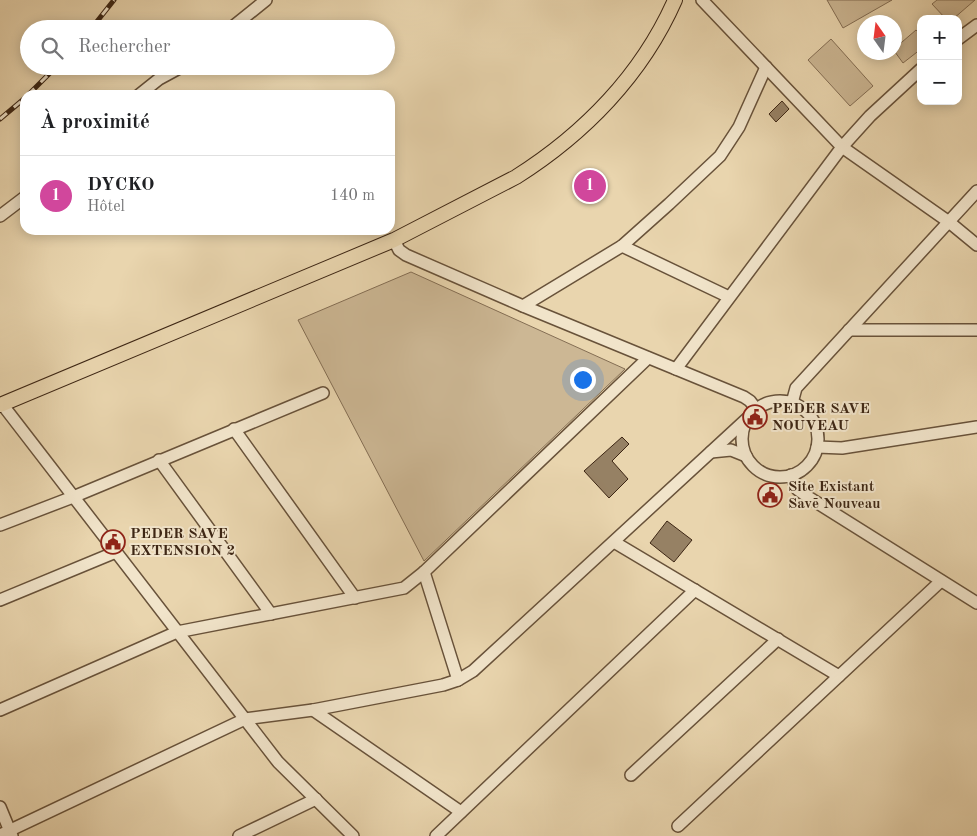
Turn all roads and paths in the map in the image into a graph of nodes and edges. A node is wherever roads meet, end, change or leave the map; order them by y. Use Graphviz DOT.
graph roads {
  1 [pos="266,0"];
  2 [pos="675,0"];
  3 [pos="702,0"];
  4 [pos="241,20"];
  5 [pos="977,24"];
  6 [pos="962,36"];
  7 [pos="766,67"];
  8 [pos="917,73"];
  9 [pos="166,75"];
  10 [pos="145,90"];
  11 [pos="842,147"];
  12 [pos="977,191"];
  13 [pos="20,201"];
  14 [pos="0,216"];
  15 [pos="949,222"];
  16 [pos="394,240"];
  17 [pos="977,245"];
  18 [pos="622,246"];
  19 [pos="729,298"];
  20 [pos="523,306"];
  21 [pos="849,330"];
  22 [pos="977,330"];
  23 [pos="648,358"];
  24 [pos="676,369"];
  25 [pos="323,393"];
  26 [pos="792,403"];
  27 [pos="1,405"];
  28 [pos="754,412"];
  29 [pos="977,428"];
  30 [pos="234,429"];
  31 [pos="817,447"];
  32 [pos="710,452"];
  33 [pos="746,456"];
  34 [pos="159,460"];
  35 [pos="791,475"];
  36 [pos="73,497"];
  37 [pos="0,524"];
  38 [pos="614,542"];
  39 [pos="116,552"];
  40 [pos="424,572"];
  41 [pos="941,581"];
  42 [pos="695,590"];
  43 [pos="355,598"];
  44 [pos="0,600"];
  45 [pos="977,603"];
  46 [pos="270,614"];
  47 [pos="177,632"];
  48 [pos="778,639"];
  49 [pos="839,676"];
  50 [pos="458,680"];
  51 [pos="0,710"];
  52 [pos="312,710"];
  53 [pos="244,719"];
  54 [pos="631,775"];
  55 [pos="316,799"];
  56 [pos="0,807"];
  57 [pos="461,812"];
  58 [pos="678,826"];
  59 [pos="8,834"];
  60 [pos="239,836"];
  61 [pos="353,836"];
  62 [pos="436,836"];
  1 -- 4 [label="street"];
  2 -- 16 [label="main road"];
  3 -- 7 [label="street"];
  5 -- 6 [label="street"];
  7 -- 11 [label="street"];
  7 -- 18 [label="street"];
  8 -- 11 [label="street"];
  9 -- 10 [label="street"];
  11 -- 15 [label="street"];
  11 -- 19 [label="street"];
  12 -- 15 [label="street"];
  13 -- 14 [label="street"];
  15 -- 17 [label="street"];
  15 -- 21 [label="street"];
  16 -- 20 [label="street"];
  16 -- 27 [label="main road"];
  18 -- 19 [label="street"];
  18 -- 20 [label="street"];
  19 -- 24 [label="street"];
  20 -- 23 [label="street"];
  21 -- 22 [label="street"];
  21 -- 26 [label="street"];
  23 -- 24 [label="street"];
  23 -- 40 [label="street"];
  24 -- 28 [label="street"];
  25 -- 30 [label="street"];
  26 -- 28 [label="street"];
  26 -- 31 [label="street"];
  27 -- 36 [label="street"];
  28 -- 32 [label="street"];
  28 -- 33 [label="street"];
  29 -- 31 [label="street"];
  30 -- 34 [label="street"];
  30 -- 43 [label="street"];
  31 -- 35 [label="street"];
  32 -- 33 [label="street"];
  32 -- 38 [label="street"];
  33 -- 35 [label="street"];
  34 -- 36 [label="street"];
  34 -- 46 [label="street"];
  35 -- 41 [label="street"];
  36 -- 37 [label="street"];
  36 -- 39 [label="street"];
  38 -- 42 [label="street"];
  38 -- 50 [label="street"];
  39 -- 44 [label="street"];
  39 -- 47 [label="street"];
  40 -- 43 [label="street"];
  40 -- 50 [label="street"];
  41 -- 45 [label="street"];
  41 -- 49 [label="street"];
  42 -- 48 [label="street"];
  42 -- 57 [label="street"];
  43 -- 46 [label="street"];
  46 -- 47 [label="street"];
  47 -- 51 [label="street"];
  47 -- 53 [label="street"];
  48 -- 49 [label="street"];
  48 -- 54 [label="street"];
  49 -- 58 [label="street"];
  50 -- 52 [label="street"];
  52 -- 53 [label="street"];
  52 -- 57 [label="street"];
  53 -- 55 [label="street"];
  53 -- 59 [label="street"];
  55 -- 60 [label="street"];
  55 -- 61 [label="street"];
  56 -- 59 [label="street"];
  57 -- 62 [label="street"];
}
